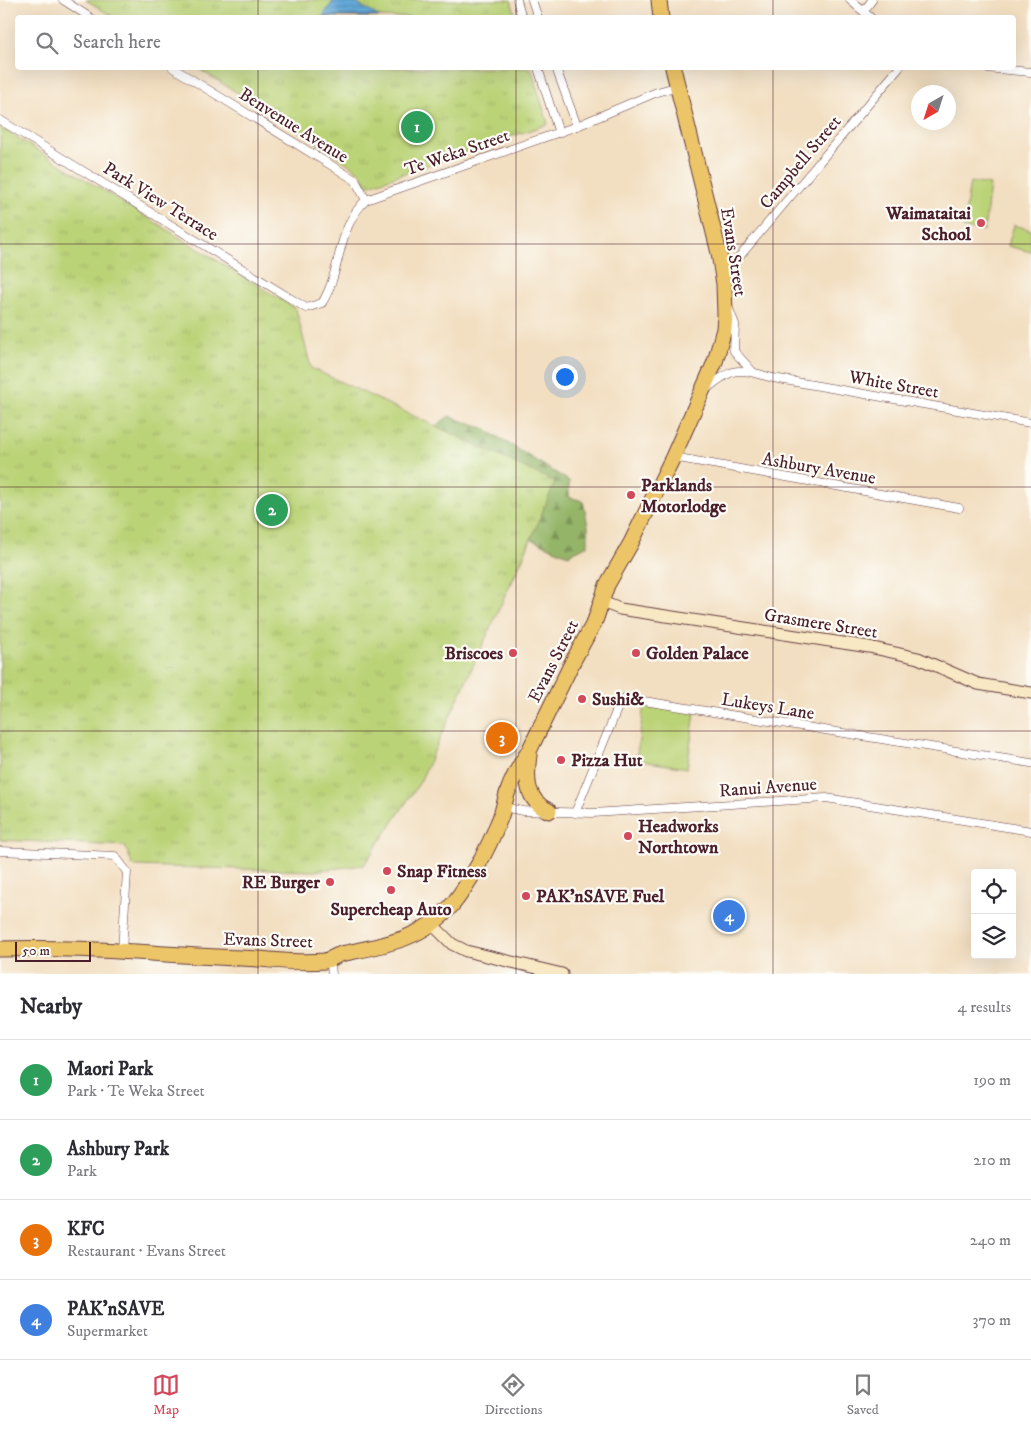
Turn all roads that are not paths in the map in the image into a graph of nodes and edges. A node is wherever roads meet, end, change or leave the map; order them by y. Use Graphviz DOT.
graph roads {
  1 [pos="63,0"];
  2 [pos="516,0"];
  3 [pos="532,0"];
  4 [pos="659,0"];
  5 [pos="850,0"];
  6 [pos="872,0"];
  7 [pos="864,11"];
  8 [pos="86,15"];
  9 [pos="521,15"];
  10 [pos="537,15"];
  11 [pos="661,15"];
  12 [pos="868,15"];
  13 [pos="175,70"];
  14 [pos="539,70"];
  15 [pos="557,70"];
  16 [pos="674,70"];
  17 [pos="897,70"];
  18 [pos="1008,70"];
  19 [pos="1031,72"];
  20 [pos="679,86"];
  21 [pos="0,120"];
  22 [pos="577,126"];
  23 [pos="559,133"];
  24 [pos="366,200"];
  25 [pos="723,276"];
  26 [pos="724,299"];
  27 [pos="752,371"];
  28 [pos="702,393"];
  29 [pos="1031,423"];
  30 [pos="673,457"];
  31 [pos="959,508"];
  32 [pos="602,602"];
  33 [pos="1031,693"];
  34 [pos="530,751"];
  35 [pos="1031,764"];
  36 [pos="504,807"];
  37 [pos="549,811"];
  38 [pos="575,813"];
  39 [pos="1031,831"];
  40 [pos="0,851"];
  41 [pos="433,925"];
  42 [pos="0,948"];
  43 [pos="122,951"];
  44 [pos="330,958"];
  45 [pos="332,974"];
  46 [pos="562,974"];
  1 -- 8 [label="street"];
  2 -- 9 [label="street"];
  3 -- 10 [label="street"];
  4 -- 11 [label="highway"];
  5 -- 7 [label="street"];
  6 -- 7 [label="street"];
  7 -- 12 [label="street"];
  13 -- 24 [label="street, Benvenue Avenue"];
  14 -- 23 [label="street"];
  15 -- 22 [label="street"];
  16 -- 20 [label="highway, Evans Street"];
  17 -- 25 [label="street, Campbell Street"];
  18 -- 19 [label="street"];
  20 -- 22 [label="street, Te Weka Street"];
  20 -- 25 [label="highway, Evans Street"];
  21 -- 24 [label="street, Park View Terrace"];
  22 -- 23 [label="street, Te Weka Street"];
  23 -- 24 [label="street, Te Weka Street"];
  25 -- 26 [label="highway, Evans Street"];
  26 -- 27 [label="street"];
  26 -- 28 [label="highway, Evans Street"];
  27 -- 28 [label="street, White Street"];
  27 -- 29 [label="street, White Street"];
  28 -- 30 [label="highway, Evans Street"];
  30 -- 31 [label="street, Ashbury Avenue"];
  30 -- 32 [label="highway, Evans Street"];
  32 -- 33 [label="street, Grasmere Street"];
  32 -- 34 [label="highway, Evans Street"];
  34 -- 36 [label="highway, Evans Street"];
  34 -- 37 [label="highway"];
  35 -- 38 [label="street, Lukeys Lane"];
  36 -- 37 [label="street, Ranui Avenue"];
  36 -- 41 [label="highway, Evans Street"];
  37 -- 38 [label="street, Ranui Avenue"];
  38 -- 39 [label="street, Ranui Avenue"];
  40 -- 43 [label="street"];
  41 -- 44 [label="highway, Evans Street"];
  41 -- 46 [label="street"];
  42 -- 43 [label="highway, Evans Street"];
  43 -- 44 [label="highway, Evans Street"];
  44 -- 45 [label="street"];
}
